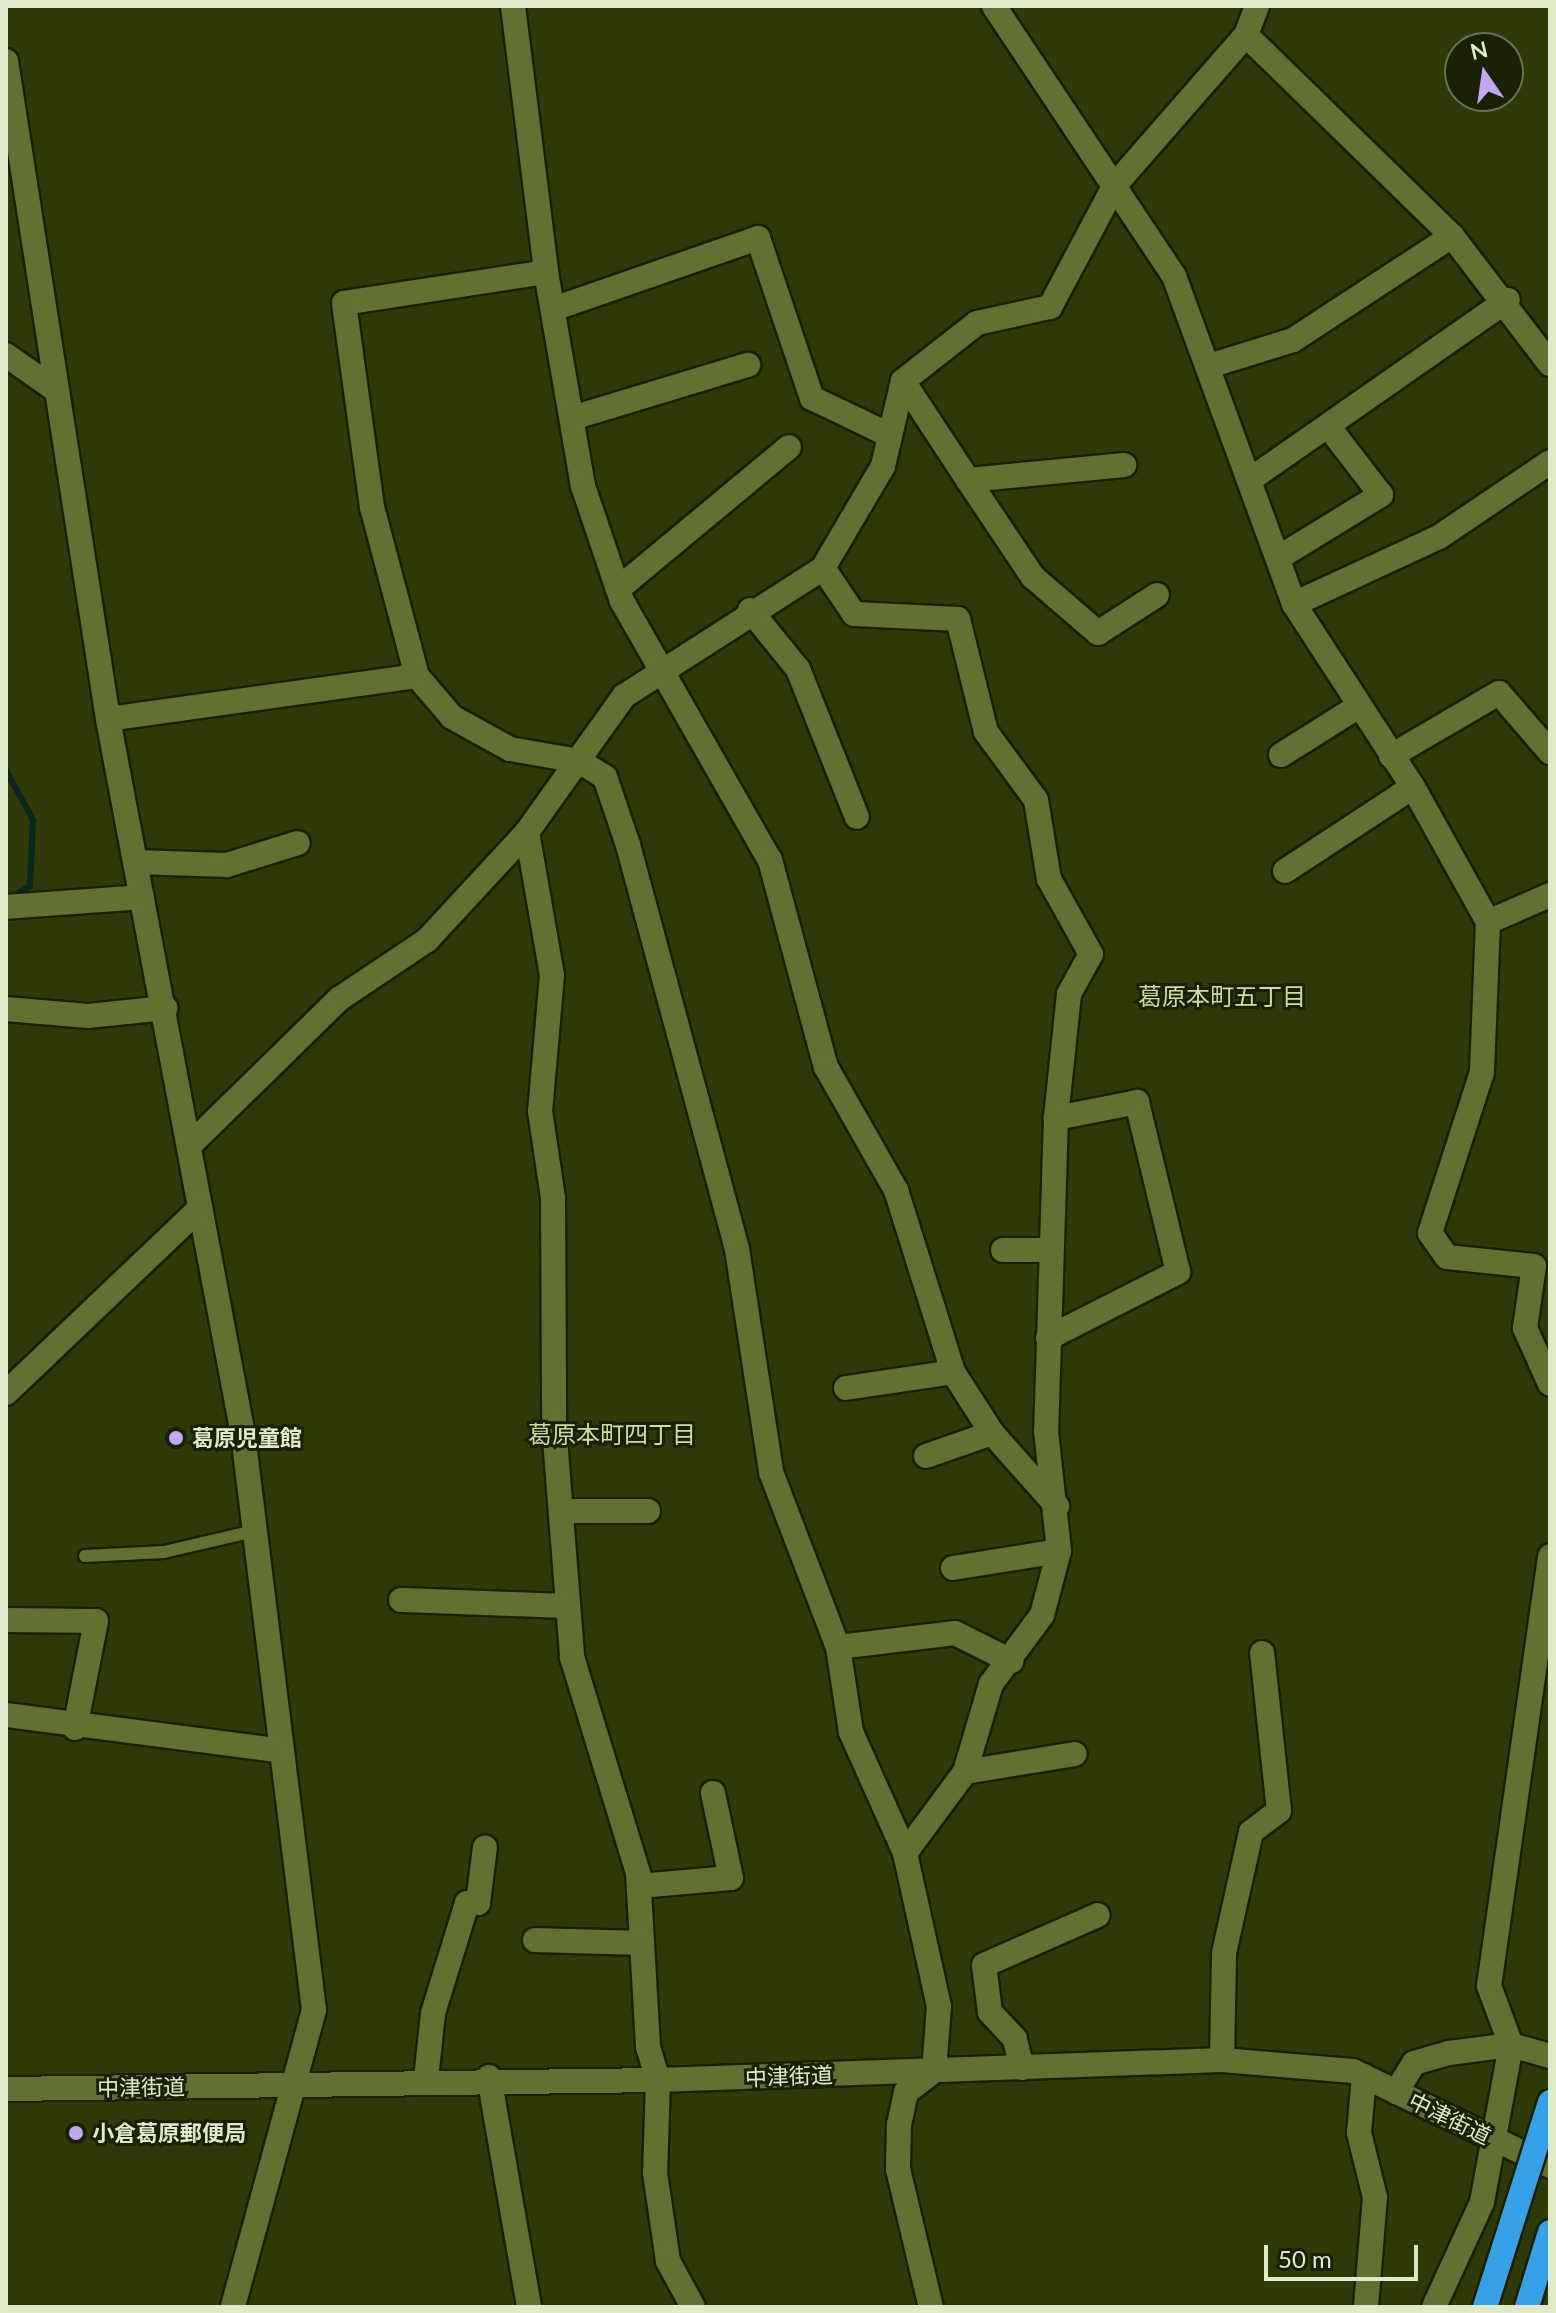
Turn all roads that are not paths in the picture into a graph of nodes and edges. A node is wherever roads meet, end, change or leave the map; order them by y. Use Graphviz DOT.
graph roads {
  1 [pos="513,6"];
  2 [pos="994,6"];
  3 [pos="1255,7"];
  4 [pos="1246,35"];
  5 [pos="6,61"];
  6 [pos="1115,185"];
  7 [pos="1452,236"];
  8 [pos="546,272"];
  9 [pos="1508,300"];
  10 [pos="556,308"];
  11 [pos="6,355"];
  12 [pos="1550,364"];
  13 [pos="748,365"];
  14 [pos="1209,366"];
  15 [pos="903,381"];
  16 [pos="53,388"];
  17 [pos="572,418"];
  18 [pos="1328,426"];
  19 [pos="887,434"];
  20 [pos="789,447"];
  21 [pos="1550,462"];
  22 [pos="1124,465"];
  23 [pos="1251,479"];
  24 [pos="968,480"];
  25 [pos="1278,558"];
  26 [pos="823,568"];
  27 [pos="618,589"];
  28 [pos="1157,595"];
  29 [pos="1294,604"];
  30 [pos="750,610"];
  31 [pos="657,668"];
  32 [pos="417,676"];
  33 [pos="1356,708"];
  34 [pos="108,719"];
  35 [pos="1550,752"];
  36 [pos="1281,755"];
  37 [pos="1391,756"];
  38 [pos="579,761"];
  39 [pos="1413,787"];
  40 [pos="857,817"];
  41 [pos="527,832"];
  42 [pos="298,843"];
  43 [pos="135,862"];
  44 [pos="1285,871"];
  45 [pos="1550,895"];
  46 [pos="142,897"];
  47 [pos="11,912"];
  48 [pos="1488,922"];
  49 [pos="166,1008"];
  50 [pos="6,1009"];
  51 [pos="1056,1118"];
  52 [pos="190,1145"];
  53 [pos="200,1208"];
  54 [pos="1003,1250"];
  55 [pos="1051,1250"];
  56 [pos="1542,1258"];
  57 [pos="1048,1338"];
  58 [pos="953,1372"];
  59 [pos="1550,1384"];
  60 [pos="846,1388"];
  61 [pos="6,1393"];
  62 [pos="992,1433"];
  63 [pos="926,1456"];
  64 [pos="1057,1506"];
  65 [pos="561,1511"];
  66 [pos="648,1511"];
  67 [pos="254,1531"];
  68 [pos="1059,1551"];
  69 [pos="85,1556"];
  70 [pos="1550,1556"];
  71 [pos="953,1568"];
  72 [pos="401,1600"];
  73 [pos="568,1606"];
  74 [pos="6,1620"];
  75 [pos="838,1647"];
  76 [pos="1262,1653"];
  77 [pos="1011,1661"];
  78 [pos="6,1715"];
  79 [pos="75,1728"];
  80 [pos="277,1750"];
  81 [pos="1075,1754"];
  82 [pos="965,1772"];
  83 [pos="713,1793"];
  84 [pos="485,1847"];
  85 [pos="905,1853"];
  86 [pos="639,1886"];
  87 [pos="1098,1915"];
  88 [pos="535,1940"];
  89 [pos="642,1943"];
  90 [pos="1511,2045"];
  91 [pos="1550,2056"];
  92 [pos="1222,2060"];
  93 [pos="1022,2068"];
  94 [pos="934,2071"];
  95 [pos="1364,2076"];
  96 [pos="489,2077"];
  97 [pos="426,2079"];
  98 [pos="658,2080"];
  99 [pos="294,2084"];
  100 [pos="6,2089"];
  101 [pos="1396,2092"];
  102 [pos="1550,2102"];
  103 [pos="1492,2138"];
  104 [pos="1550,2166"];
  105 [pos="1550,2232"];
  106 [pos="233,2307"];
  107 [pos="529,2307"];
  108 [pos="693,2307"];
  109 [pos="931,2307"];
  110 [pos="1366,2307"];
  111 [pos="1434,2307"];
  112 [pos="1485,2307"];
  113 [pos="1527,2307"];
  1 -- 8 [label="street"];
  2 -- 6 [label="street"];
  3 -- 4 [label="street"];
  4 -- 6 [label="street"];
  4 -- 7 [label="street"];
  5 -- 16 [label="street"];
  6 -- 14 [label="street"];
  6 -- 15 [label="street"];
  7 -- 9 [label="street"];
  7 -- 14 [label="street"];
  8 -- 10 [label="street"];
  8 -- 32 [label="street"];
  9 -- 12 [label="street"];
  9 -- 18 [label="street"];
  10 -- 17 [label="street"];
  10 -- 19 [label="street"];
  11 -- 16 [label="street"];
  13 -- 17 [label="street"];
  14 -- 23 [label="street"];
  15 -- 19 [label="street"];
  15 -- 24 [label="street"];
  16 -- 34 [label="street"];
  17 -- 27 [label="street"];
  18 -- 23 [label="street"];
  18 -- 25 [label="street"];
  19 -- 26 [label="street"];
  20 -- 27 [label="street"];
  21 -- 29 [label="street"];
  22 -- 24 [label="street"];
  23 -- 25 [label="street"];
  24 -- 28 [label="street"];
  25 -- 29 [label="street"];
  26 -- 30 [label="street"];
  26 -- 51 [label="street"];
  27 -- 31 [label="street"];
  29 -- 33 [label="street"];
  30 -- 31 [label="street"];
  30 -- 40 [label="street"];
  31 -- 38 [label="street"];
  31 -- 58 [label="street"];
  32 -- 34 [label="street"];
  32 -- 38 [label="street"];
  33 -- 36 [label="street"];
  33 -- 37 [label="street"];
  34 -- 43 [label="street"];
  35 -- 37 [label="street"];
  37 -- 39 [label="street"];
  38 -- 41 [label="street"];
  38 -- 75 [label="street"];
  39 -- 44 [label="street"];
  39 -- 48 [label="street"];
  41 -- 52 [label="street"];
  41 -- 65 [label="street"];
  42 -- 43 [label="street"];
  43 -- 46 [label="street"];
  45 -- 48 [label="street"];
  46 -- 47 [label="street"];
  46 -- 49 [label="street"];
  48 -- 56 [label="street"];
  49 -- 50 [label="street"];
  49 -- 52 [label="street"];
  51 -- 55 [label="street"];
  51 -- 57 [label="street"];
  52 -- 53 [label="street"];
  53 -- 61 [label="street"];
  53 -- 67 [label="street"];
  54 -- 55 [label="street"];
  55 -- 57 [label="street"];
  56 -- 59 [label="street"];
  57 -- 64 [label="street"];
  58 -- 60 [label="street"];
  58 -- 62 [label="street"];
  62 -- 63 [label="street"];
  62 -- 64 [label="street"];
  64 -- 68 [label="street"];
  65 -- 66 [label="street"];
  65 -- 73 [label="street"];
  67 -- 69 [label="lane"];
  67 -- 80 [label="street"];
  68 -- 71 [label="street"];
  68 -- 77 [label="street"];
  70 -- 90 [label="street"];
  72 -- 73 [label="street"];
  73 -- 86 [label="street"];
  74 -- 79 [label="street"];
  75 -- 77 [label="street"];
  75 -- 85 [label="street"];
  76 -- 92 [label="street"];
  77 -- 82 [label="street"];
  78 -- 79 [label="street"];
  79 -- 80 [label="street"];
  80 -- 99 [label="street"];
  81 -- 82 [label="street"];
  82 -- 85 [label="street"];
  83 -- 86 [label="street"];
  84 -- 97 [label="street"];
  85 -- 94 [label="street"];
  86 -- 89 [label="street"];
  87 -- 93 [label="street"];
  88 -- 89 [label="street"];
  89 -- 98 [label="street"];
  90 -- 91 [label="street"];
  90 -- 101 [label="street"];
  90 -- 103 [label="street"];
  92 -- 93 [label="street, 中津街道"];
  92 -- 95 [label="street, 中津街道"];
  93 -- 94 [label="street, 中津街道"];
  94 -- 98 [label="street, 中津街道"];
  94 -- 109 [label="street"];
  95 -- 101 [label="street, 中津街道"];
  95 -- 110 [label="street"];
  96 -- 97 [label="street, 中津街道"];
  96 -- 98 [label="street, 中津街道"];
  96 -- 107 [label="street"];
  97 -- 99 [label="street, 中津街道"];
  98 -- 108 [label="street"];
  99 -- 100 [label="street, 中津街道"];
  99 -- 106 [label="street"];
  101 -- 103 [label="street, 中津街道"];
  102 -- 112 [label="highway, bridge"];
  103 -- 104 [label="street, 中津街道"];
  103 -- 111 [label="street"];
  105 -- 113 [label="highway"];
}
